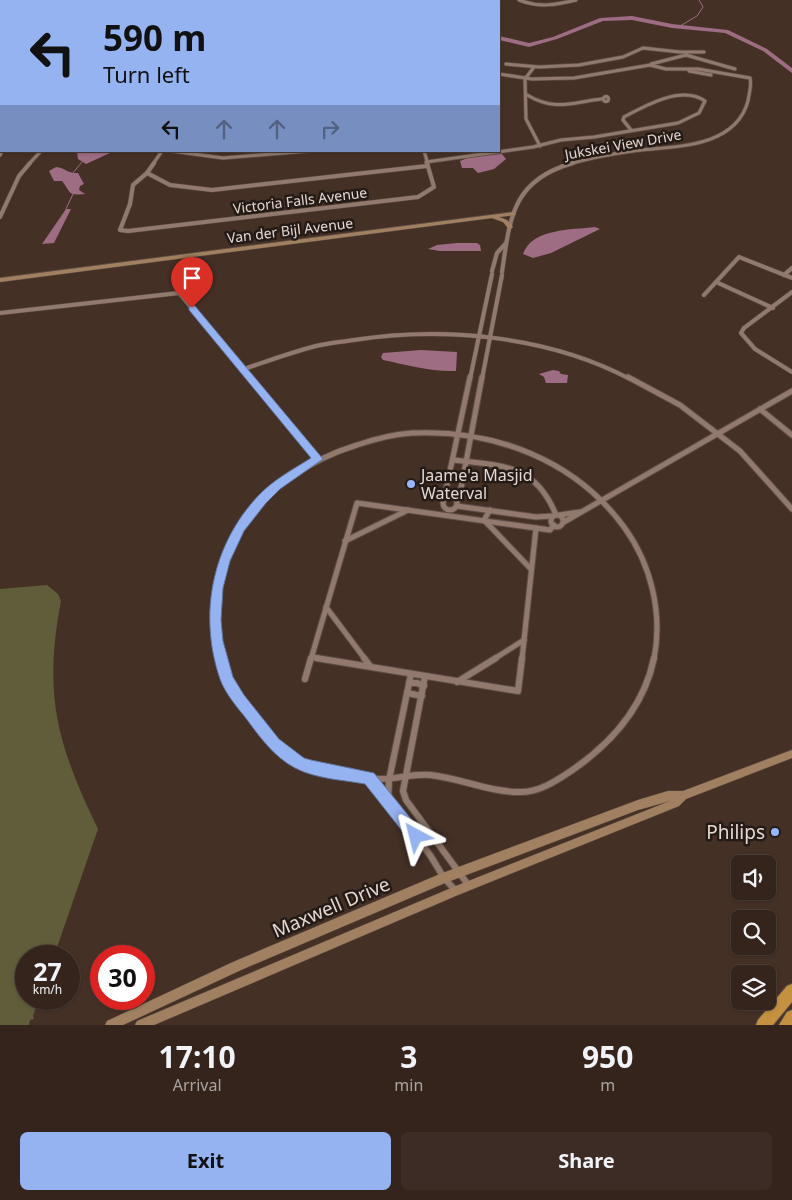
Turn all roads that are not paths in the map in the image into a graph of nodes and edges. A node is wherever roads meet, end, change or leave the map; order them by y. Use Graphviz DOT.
graph roads {
  1 [pos="519,0"];
  2 [pos="576,0"];
  3 [pos="704,52"];
  4 [pos="686,53"];
  5 [pos="506,64"];
  6 [pos="650,64"];
  7 [pos="534,67"];
  8 [pos="735,69"];
  9 [pos="500,74"];
  10 [pos="525,78"];
  11 [pos="526,95"];
  12 [pos="602,99"];
  13 [pos="631,130"];
  14 [pos="540,146"];
  15 [pos="40,152"];
  16 [pos="161,152"];
  17 [pos="176,152"];
  18 [pos="297,152"];
  19 [pos="424,152"];
  20 [pos="427,164"];
  21 [pos="146,173"];
  22 [pos="513,214"];
  23 [pos="0,217"];
  24 [pos="490,217"];
  25 [pos="510,227"];
  26 [pos="506,243"];
  27 [pos="495,259"];
  28 [pos="504,260"];
  29 [pos="792,268"];
  30 [pos="70,269"];
  31 [pos="0,274"];
  32 [pos="491,274"];
  33 [pos="502,275"];
  34 [pos="784,275"];
  35 [pos="792,278"];
  36 [pos="0,280"];
  37 [pos="716,282"];
  38 [pos="792,292"];
  39 [pos="704,295"];
  40 [pos="773,308"];
  41 [pos="0,313"];
  42 [pos="479,334"];
  43 [pos="490,336"];
  44 [pos="244,369"];
  45 [pos="792,372"];
  46 [pos="792,391"];
  47 [pos="760,409"];
  48 [pos="719,432"];
  49 [pos="458,434"];
  50 [pos="792,435"];
  51 [pos="470,436"];
  52 [pos="318,459"];
  53 [pos="453,460"];
  54 [pos="466,462"];
  55 [pos="444,499"];
  56 [pos="603,500"];
  57 [pos="456,504"];
  58 [pos="444,507"];
  59 [pos="792,508"];
  60 [pos="409,509"];
  61 [pos="490,510"];
  62 [pos="583,512"];
  63 [pos="442,514"];
  64 [pos="453,516"];
  65 [pos="554,519"];
  66 [pos="484,520"];
  67 [pos="564,522"];
  68 [pos="536,528"];
  69 [pos="346,541"];
  70 [pos="531,569"];
  71 [pos="326,607"];
  72 [pos="524,640"];
  73 [pos="312,657"];
  74 [pos="370,667"];
  75 [pos="410,674"];
  76 [pos="425,676"];
  77 [pos="305,679"];
  78 [pos="456,682"];
  79 [pos="409,683"];
  80 [pos="424,686"];
  81 [pos="407,694"];
  82 [pos="422,696"];
  83 [pos="792,754"];
  84 [pos="406,776"];
  85 [pos="369,778"];
  86 [pos="389,780"];
  87 [pos="683,796"];
  88 [pos="388,800"];
  89 [pos="459,871"];
  90 [pos="444,878"];
  91 [pos="469,886"];
  92 [pos="456,892"];
  93 [pos="792,991"];
  94 [pos="792,1017"];
  95 [pos="111,1025"];
  96 [pos="141,1025"];
  97 [pos="763,1025"];
  98 [pos="786,1025"];
  1 -- 2 [label="street"];
  3 -- 4 [label="street"];
  4 -- 6 [label="street"];
  4 -- 7 [label="street"];
  4 -- 8 [label="street"];
  5 -- 7 [label="street"];
  6 -- 10 [label="street"];
  6 -- 22 [label="street, Jukskei View Drive"];
  7 -- 10 [label="street"];
  9 -- 10 [label="street"];
  10 -- 11 [label="street"];
  11 -- 12 [label="street"];
  11 -- 14 [label="street"];
  13 -- 13 [label="street"];
  13 -- 14 [label="street"];
  14 -- 20 [label="street"];
  15 -- 23 [label="street"];
  16 -- 21 [label="street"];
  17 -- 18 [label="street"];
  19 -- 20 [label="street, Victoria Falls Avenue"];
  20 -- 21 [label="street"];
  20 -- 21 [label="street, Victoria Falls Avenue"];
  22 -- 24 [label="main road, Van der Bijl Avenue"];
  22 -- 25 [label="street, Jukskei View Drive"];
  24 -- 25 [label="main road"];
  24 -- 30 [label="main road, Van der Bijl Avenue"];
  25 -- 26 [label="street, Jukskei View Drive"];
  26 -- 27 [label="street, Jukskei View Drive"];
  26 -- 28 [label="street, Jukskei View Drive"];
  27 -- 28 [label="street"];
  27 -- 32 [label="street, Jukskei View Drive"];
  28 -- 33 [label="street, Jukskei View Drive"];
  29 -- 34 [label="street"];
  30 -- 31 [label="main road, Van der Bijl Avenue"];
  30 -- 36 [label="main road, Van der Bijl Avenue"];
  32 -- 33 [label="street"];
  32 -- 42 [label="street, Jukskei View Drive"];
  33 -- 43 [label="street, Jukskei View Drive"];
  34 -- 35 [label="street"];
  34 -- 37 [label="street"];
  37 -- 39 [label="street"];
  37 -- 40 [label="street"];
  38 -- 40 [label="street"];
  40 -- 45 [label="street"];
  41 -- 44 [label="street"];
  42 -- 43 [label="street"];
  42 -- 44 [label="street"];
  42 -- 49 [label="street, Jukskei View Drive"];
  43 -- 48 [label="street"];
  43 -- 51 [label="street, Jukskei View Drive"];
  44 -- 52 [label="street"];
  46 -- 47 [label="street"];
  47 -- 48 [label="street"];
  47 -- 50 [label="street"];
  48 -- 56 [label="street"];
  48 -- 59 [label="street"];
  49 -- 51 [label="street"];
  49 -- 52 [label="street"];
  49 -- 53 [label="street, Jukskei View Drive"];
  51 -- 54 [label="street, Jukskei View Drive"];
  51 -- 56 [label="street"];
  52 -- 85 [label="street"];
  53 -- 54 [label="street"];
  53 -- 55 [label="street, Jukskei View Drive"];
  54 -- 57 [label="street, Jukskei View Drive"];
  54 -- 65 [label="street"];
  55 -- 57 [label="street"];
  55 -- 58 [label="street, Jukskei View Drive"];
  56 -- 62 [label="street"];
  56 -- 84 [label="street"];
  57 -- 58 [label="street"];
  57 -- 61 [label="street"];
  57 -- 64 [label="street, Jukskei View Drive"];
  58 -- 63 [label="street"];
  60 -- 63 [label="street"];
  60 -- 69 [label="street"];
  60 -- 69 [label="street"];
  61 -- 65 [label="street"];
  61 -- 66 [label="street"];
  62 -- 65 [label="street"];
  62 -- 67 [label="street"];
  63 -- 64 [label="street"];
  64 -- 66 [label="street"];
  65 -- 67 [label="street"];
  65 -- 67 [label="street"];
  65 -- 68 [label="street"];
  66 -- 68 [label="street"];
  66 -- 70 [label="street"];
  68 -- 70 [label="street"];
  69 -- 71 [label="street"];
  70 -- 72 [label="street"];
  71 -- 73 [label="street"];
  71 -- 74 [label="street"];
  72 -- 78 [label="street"];
  72 -- 78 [label="street"];
  73 -- 74 [label="street"];
  73 -- 77 [label="street"];
  74 -- 75 [label="street"];
  75 -- 76 [label="street"];
  75 -- 79 [label="street"];
  76 -- 78 [label="street"];
  76 -- 80 [label="street"];
  79 -- 80 [label="street"];
  79 -- 81 [label="street"];
  80 -- 82 [label="street"];
  81 -- 82 [label="street"];
  81 -- 86 [label="street"];
  82 -- 84 [label="street"];
  83 -- 87 [label="main road, Maxwell Drive"];
  84 -- 86 [label="street"];
  84 -- 89 [label="street"];
  85 -- 86 [label="street"];
  85 -- 88 [label="street"];
  86 -- 88 [label="street"];
  87 -- 89 [label="main road, Maxwell Drive"];
  87 -- 91 [label="main road, Maxwell Drive"];
  88 -- 90 [label="street"];
  89 -- 90 [label="main road, Maxwell Drive"];
  89 -- 91 [label="street"];
  90 -- 92 [label="street"];
  90 -- 95 [label="main road, Maxwell Drive"];
  91 -- 92 [label="main road, Maxwell Drive"];
  92 -- 96 [label="main road, Maxwell Drive"];
  93 -- 97 [label="highway"];
  94 -- 98 [label="highway"];
}
